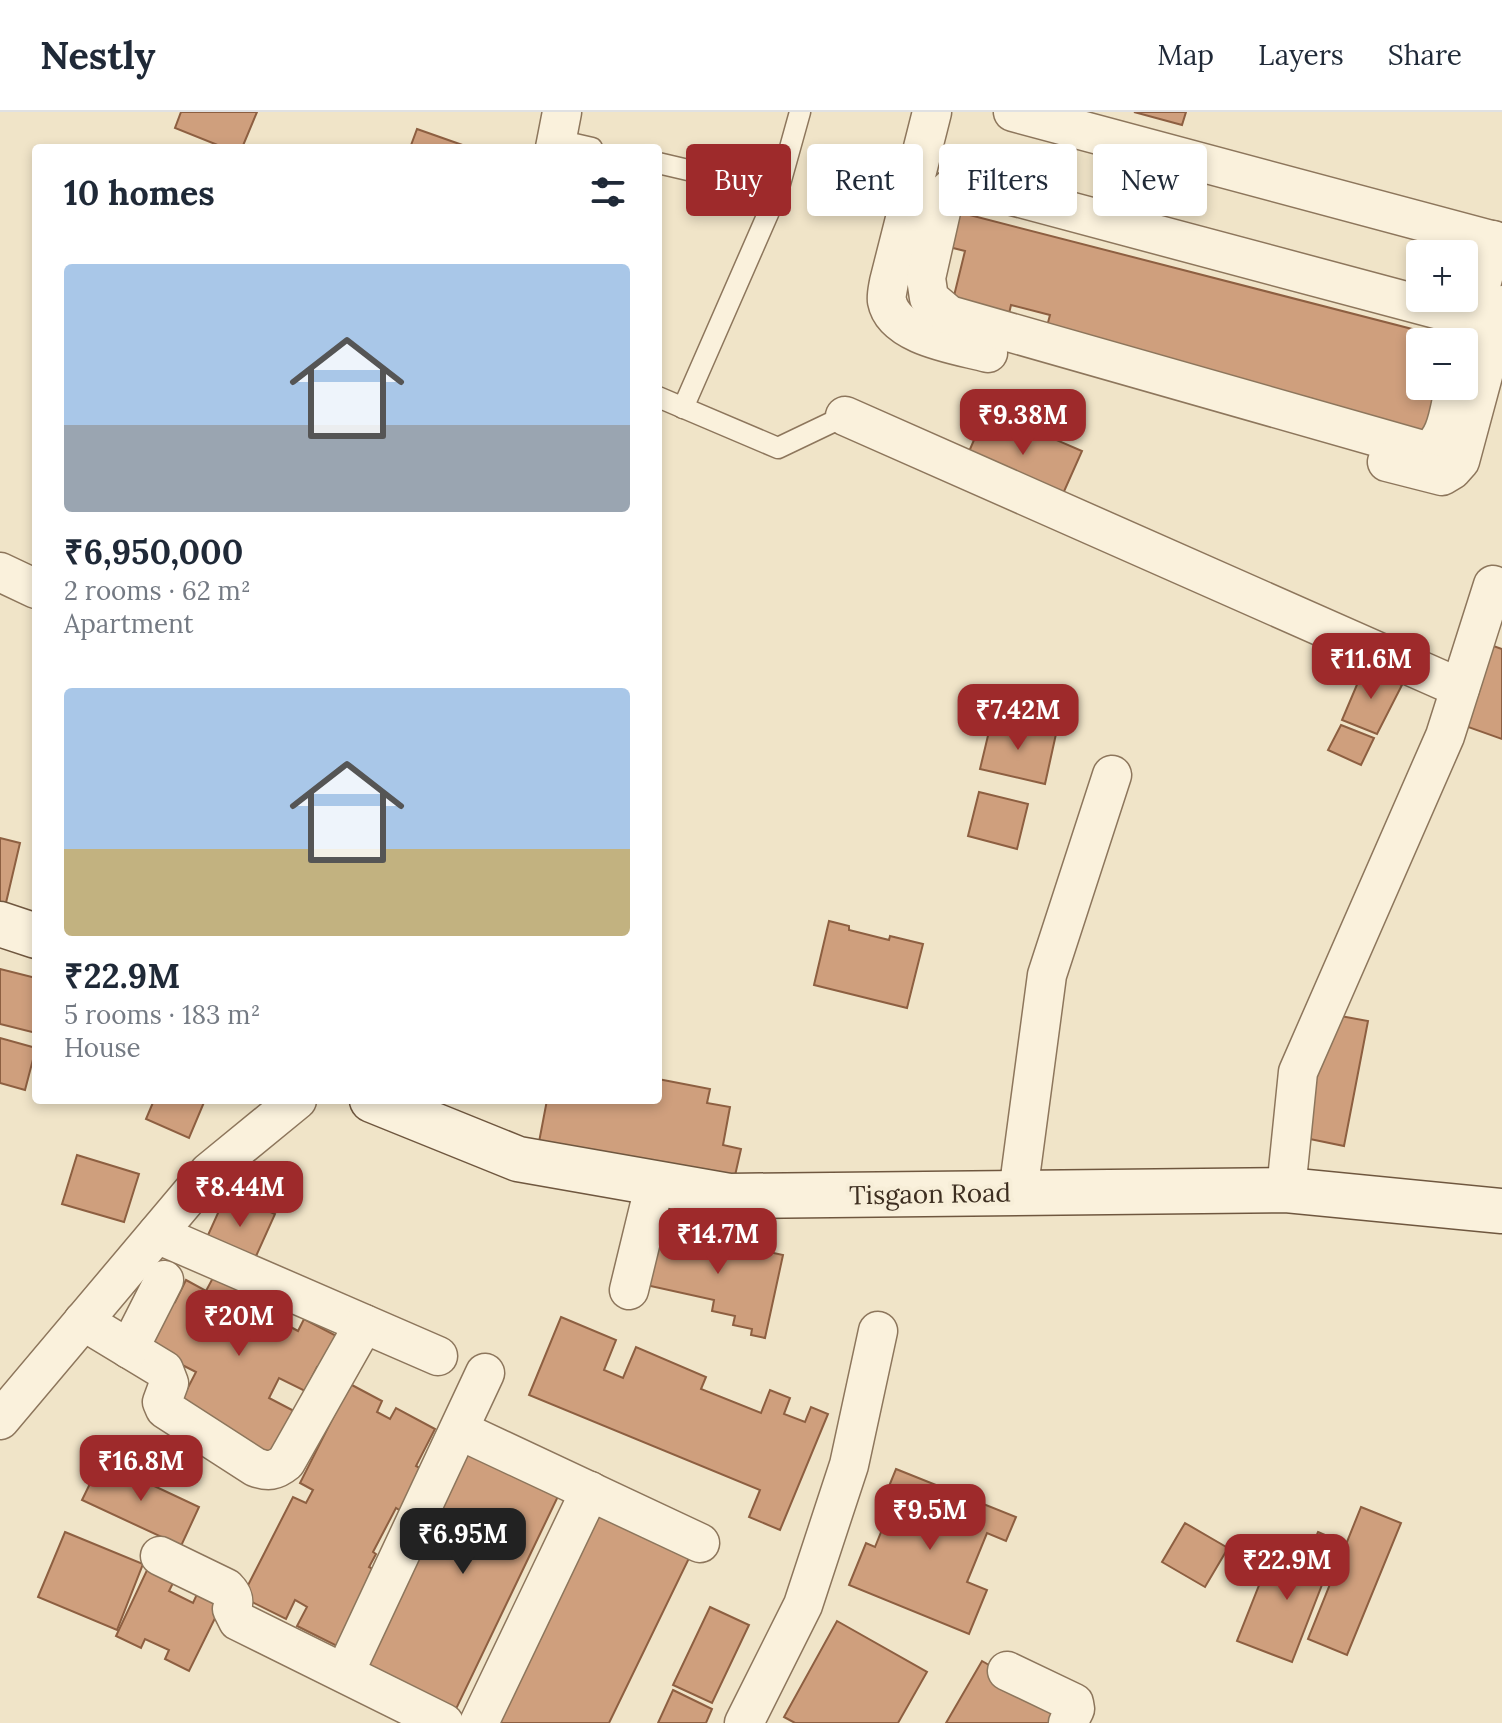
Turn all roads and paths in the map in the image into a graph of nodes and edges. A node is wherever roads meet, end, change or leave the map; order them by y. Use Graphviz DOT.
graph roads {
  1 [pos="800,112"];
  2 [pos="932,112"];
  3 [pos="1013,112"];
  4 [pos="791,144"];
  5 [pos="662,164"];
  6 [pos="686,170"];
  7 [pos="767,216"];
  8 [pos="1497,241"];
  9 [pos="1406,301"];
  10 [pos="1502,305"];
  11 [pos="1471,328"];
  12 [pos="662,399"];
  13 [pos="1451,400"];
  14 [pos="683,408"];
  15 [pos="845,416"];
  16 [pos="0,572"];
  17 [pos="1493,585"];
  18 [pos="32,587"];
  19 [pos="1460,688"];
  20 [pos="1112,775"];
  21 [pos="0,924"];
  22 [pos="32,935"];
  23 [pos="292,1104"];
  24 [pos="382,1104"];
  25 [pos="655,1183"];
  26 [pos="1286,1190"];
  27 [pos="1018,1193"];
  28 [pos="1502,1211"];
  29 [pos="157,1234"];
  30 [pos="164,1280"];
  31 [pos="629,1290"];
  32 [pos="83,1321"];
  33 [pos="364,1324"];
  34 [pos="878,1331"];
  35 [pos="129,1349"];
  36 [pos="438,1356"];
  37 [pos="485,1373"];
  38 [pos="0,1420"];
  39 [pos="459,1430"];
  40 [pos="590,1491"];
  41 [pos="700,1543"];
  42 [pos="160,1556"];
  43 [pos="1007,1671"];
  44 [pos="345,1672"];
  45 [pos="444,1723"];
  46 [pos="479,1723"];
  47 [pos="744,1723"];
  48 [pos="1068,1723"];
  1 -- 4 [label="lane"];
  2 -- 10 [label="street"];
  3 -- 8 [label="street"];
  5 -- 6 [label="lane"];
  7 -- 14 [label="lane"];
  8 -- 11 [label="street"];
  9 -- 13 [label="street"];
  12 -- 14 [label="lane"];
  14 -- 15 [label="lane"];
  15 -- 19 [label="street"];
  16 -- 18 [label="street"];
  17 -- 19 [label="street"];
  19 -- 26 [label="street"];
  20 -- 27 [label="street"];
  21 -- 22 [label="street"];
  23 -- 29 [label="street"];
  24 -- 25 [label="street, Tisgaon Road"];
  25 -- 27 [label="street, Tisgaon Road"];
  25 -- 31 [label="street"];
  26 -- 27 [label="street, Tisgaon Road"];
  26 -- 28 [label="street, Tisgaon Road"];
  29 -- 32 [label="street"];
  29 -- 33 [label="street"];
  30 -- 35 [label="street"];
  32 -- 35 [label="street"];
  32 -- 38 [label="street"];
  33 -- 35 [label="street"];
  33 -- 36 [label="street"];
  34 -- 47 [label="street"];
  37 -- 39 [label="street"];
  39 -- 40 [label="street"];
  39 -- 44 [label="street"];
  40 -- 41 [label="street"];
  40 -- 46 [label="street"];
  42 -- 44 [label="street"];
  43 -- 48 [label="street"];
  44 -- 45 [label="street"];
}
